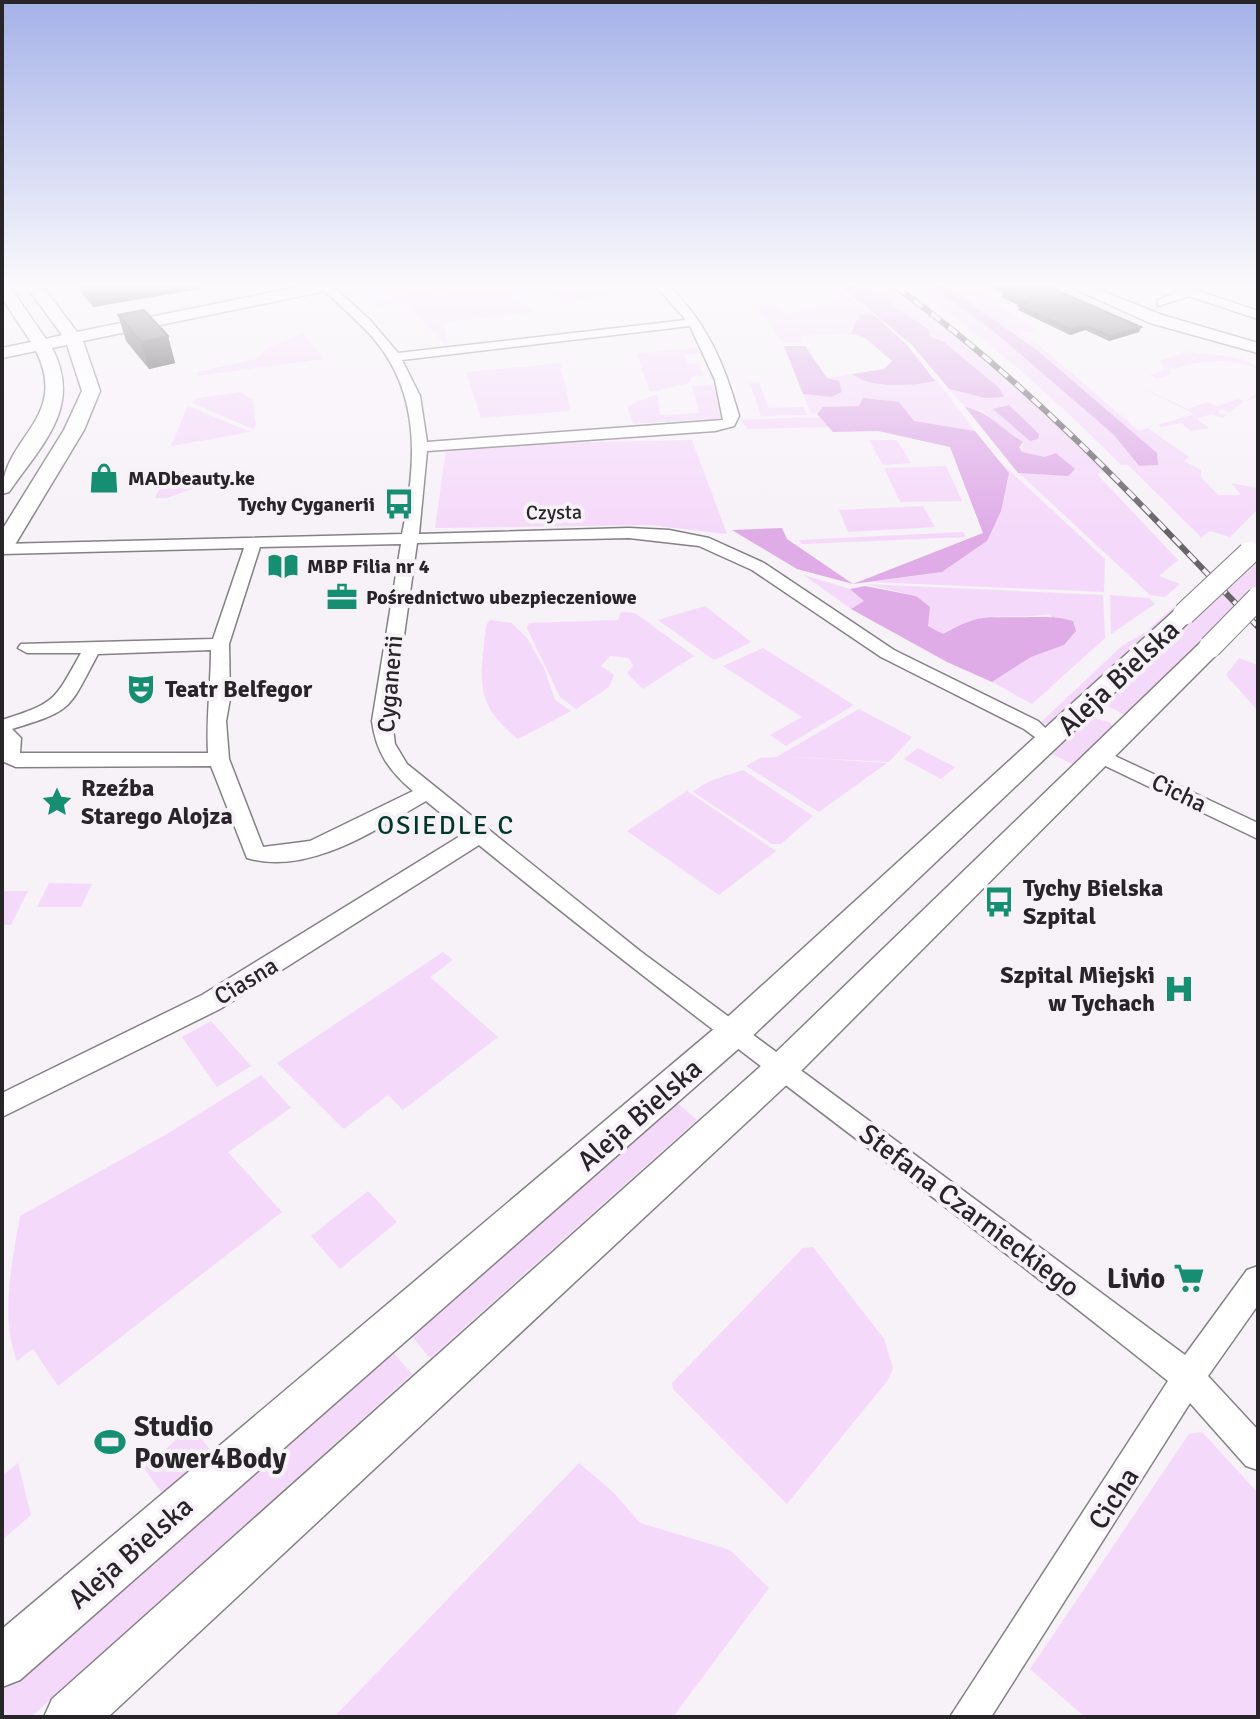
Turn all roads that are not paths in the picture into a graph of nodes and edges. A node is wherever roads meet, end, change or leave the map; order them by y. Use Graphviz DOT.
graph roads {
  1 [pos="50,367"];
  2 [pos="85,367"];
  3 [pos="399,367"];
  4 [pos="716,367"];
  5 [pos="420,447"];
  6 [pos="2,488"];
  7 [pos="9,523"];
  8 [pos="410,538"];
  9 [pos="254,542"];
  10 [pos="2,548"];
  11 [pos="1254,548"];
  12 [pos="1258,598"];
  13 [pos="220,644"];
  14 [pos="99,647"];
  15 [pos="27,648"];
  16 [pos="1082,711"];
  17 [pos="2,726"];
  18 [pos="1124,731"];
  19 [pos="2,732"];
  20 [pos="1040,750"];
  21 [pos="1100,755"];
  22 [pos="219,759"];
  23 [pos="1072,783"];
  24 [pos="427,792"];
  25 [pos="1258,832"];
  26 [pos="478,835"];
  27 [pos="733,1033"];
  28 [pos="783,1067"];
  29 [pos="2,1106"];
  30 [pos="1258,1280"];
  31 [pos="1188,1377"];
  32 [pos="1258,1454"];
  33 [pos="2,1662"];
  34 [pos="70,1717"];
  35 [pos="969,1717"];
  1 -- 6 [label="main road"];
  2 -- 7 [label="main road"];
  3 -- 5 [label="street, Cyganerii"];
  4 -- 5 [label="street"];
  5 -- 8 [label="street, Cyganerii"];
  7 -- 10 [label="main road"];
  8 -- 9 [label="street, Czysta"];
  8 -- 20 [label="street, Czysta"];
  8 -- 24 [label="street, Cyganerii"];
  9 -- 10 [label="street, Czysta"];
  9 -- 13 [label="street"];
  11 -- 16 [label="main road, Aleja Bielska, bridge"];
  12 -- 18 [label="main road, Aleja Bielska, bridge"];
  13 -- 14 [label="street"];
  13 -- 22 [label="street"];
  14 -- 15 [label="street"];
  14 -- 17 [label="street"];
  16 -- 18 [label="main road"];
  16 -- 20 [label="main road, Aleja Bielska"];
  18 -- 21 [label="main road, Aleja Bielska"];
  19 -- 22 [label="street"];
  20 -- 23 [label="main road"];
  20 -- 27 [label="main road, Aleja Bielska"];
  21 -- 23 [label="main road, Aleja Bielska"];
  21 -- 25 [label="street, Cicha"];
  22 -- 24 [label="street"];
  23 -- 28 [label="main road, Aleja Bielska"];
  24 -- 26 [label="street, Cyganerii"];
  26 -- 27 [label="street, Cyganerii"];
  26 -- 29 [label="street, Ciasna"];
  27 -- 28 [label="street, Cyganerii"];
  27 -- 33 [label="main road, Aleja Bielska"];
  28 -- 31 [label="street, Stefana Czarnieckiego"];
  28 -- 34 [label="main road, Aleja Bielska"];
  30 -- 31 [label="street, Cicha"];
  31 -- 32 [label="street, Stefana Czarnieckiego"];
  31 -- 35 [label="street, Cicha"];
}
